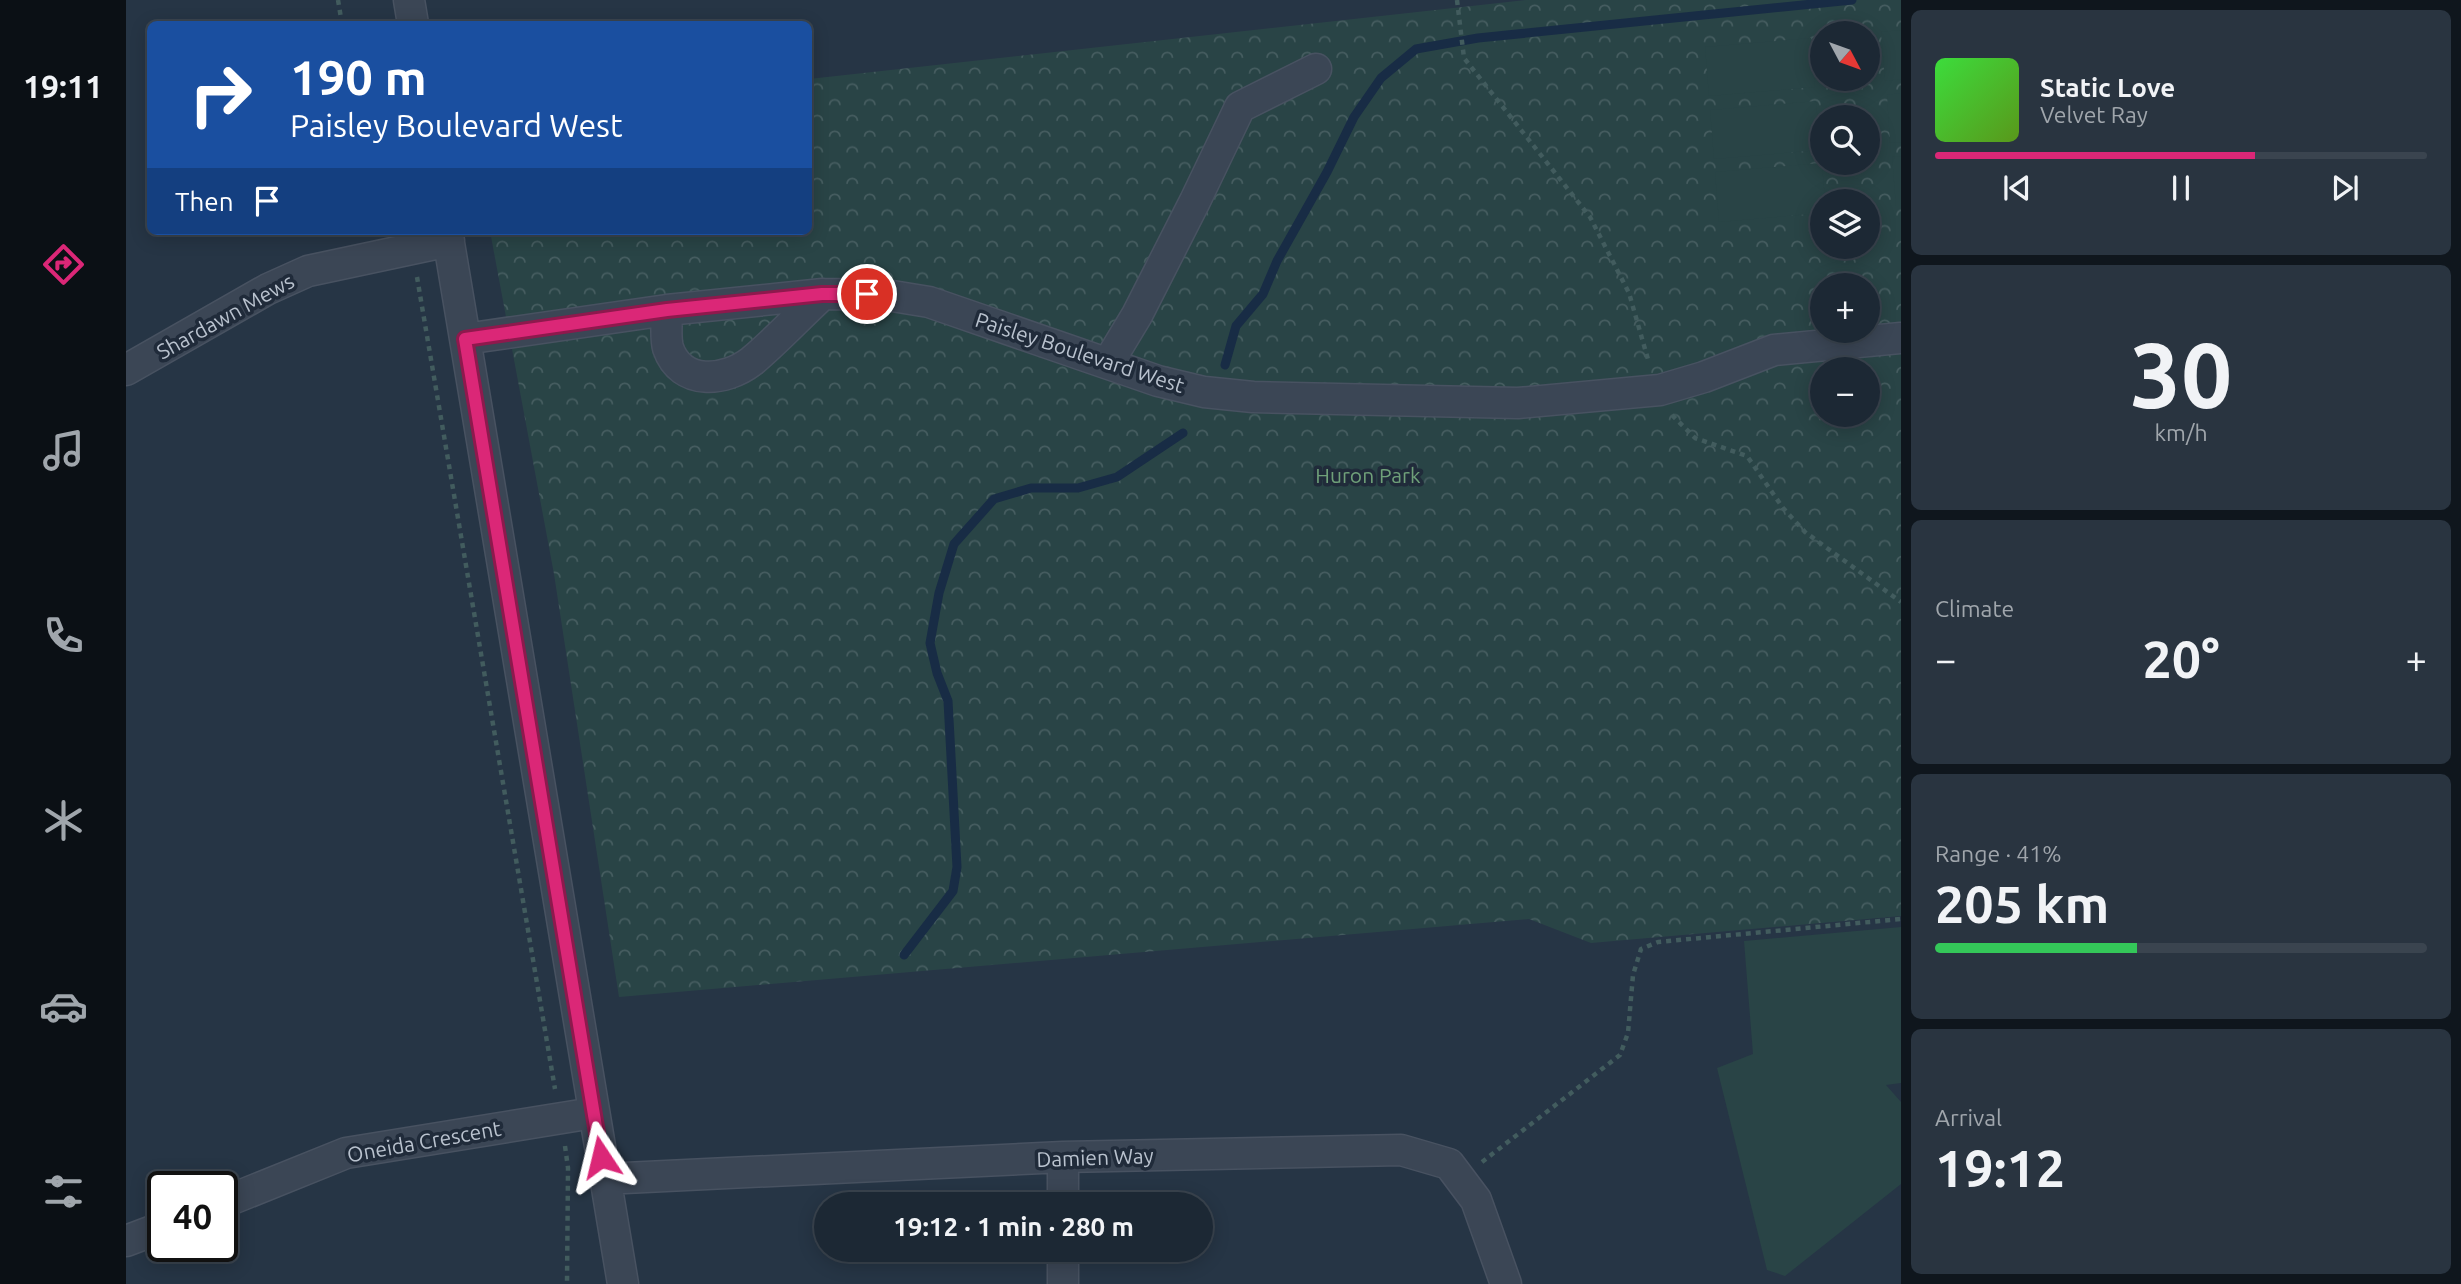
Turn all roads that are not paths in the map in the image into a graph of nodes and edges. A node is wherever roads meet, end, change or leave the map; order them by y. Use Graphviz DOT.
graph roads {
  1 [pos="409,0"];
  2 [pos="412,21"];
  3 [pos="1316,69"];
  4 [pos="448,236"];
  5 [pos="822,294"];
  6 [pos="667,310"];
  7 [pos="1901,338"];
  8 [pos="465,339"];
  9 [pos="1108,363"];
  10 [pos="126,370"];
  11 [pos="593,1113"];
  12 [pos="1063,1157"];
  13 [pos="604,1179"];
  14 [pos="1063,1192"];
  15 [pos="238,1197"];
  16 [pos="147,1233"];
  17 [pos="126,1241"];
  18 [pos="1063,1262"];
  19 [pos="623,1284"];
  20 [pos="1063,1284"];
  21 [pos="1506,1284"];
  1 -- 2 [label="street"];
  3 -- 9 [label="street"];
  4 -- 8 [label="street"];
  4 -- 10 [label="street, Shardawn Mews"];
  5 -- 6 [label="street, Paisley Boulevard West"];
  5 -- 6 [label="street"];
  5 -- 9 [label="street, Paisley Boulevard West"];
  6 -- 8 [label="street, Paisley Boulevard West"];
  7 -- 9 [label="street, Paisley Boulevard West"];
  8 -- 11 [label="street"];
  11 -- 13 [label="street"];
  11 -- 15 [label="street, Oneida Crescent"];
  12 -- 13 [label="street, Damien Way"];
  12 -- 14 [label="street"];
  12 -- 21 [label="street, Damien Way"];
  13 -- 19 [label="street"];
  16 -- 17 [label="street"];
  18 -- 20 [label="street"];
}
